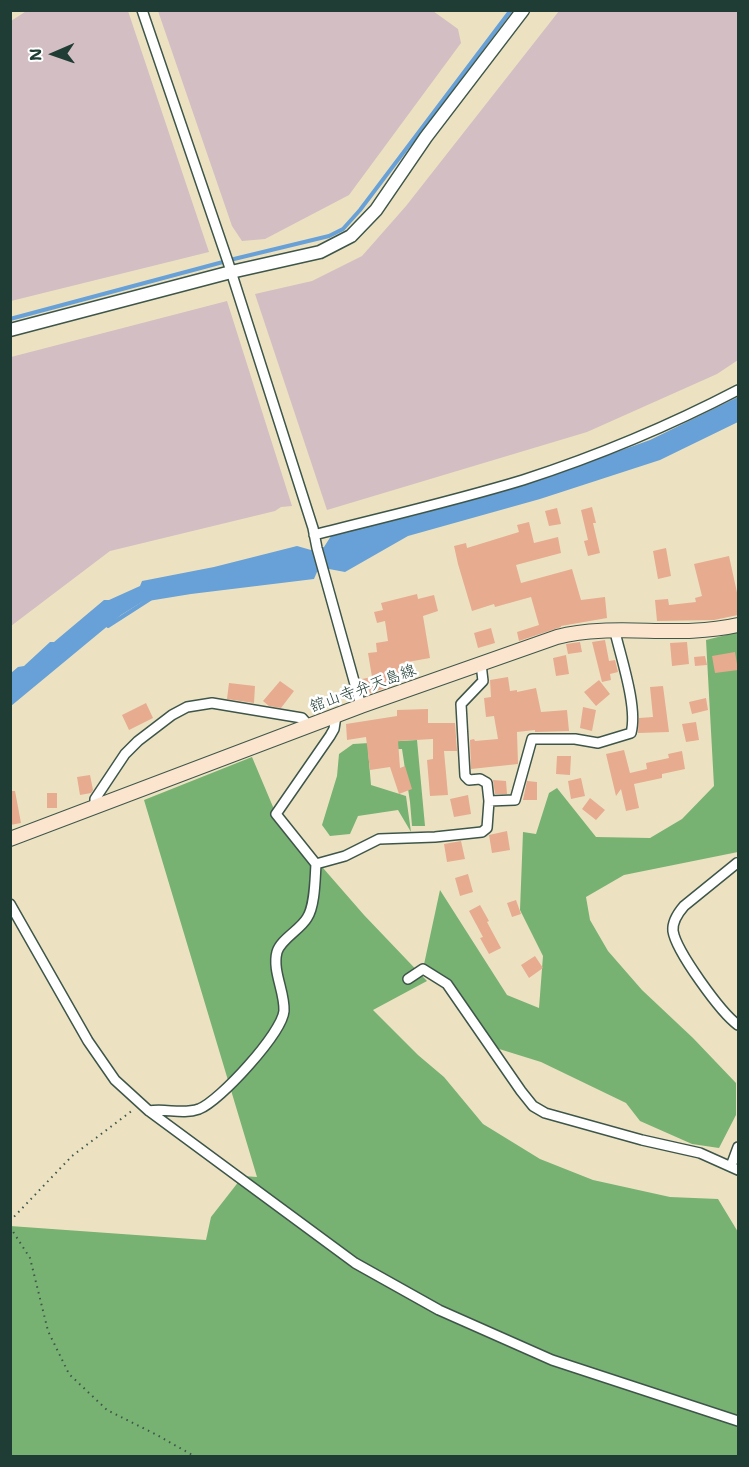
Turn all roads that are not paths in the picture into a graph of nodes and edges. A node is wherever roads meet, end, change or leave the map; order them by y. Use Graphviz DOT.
graph roads {
  1 [pos="142,10"];
  2 [pos="523,10"];
  3 [pos="231,272"];
  4 [pos="10,330"];
  5 [pos="738,390"];
  6 [pos="314,535"];
  7 [pos="738,625"];
  8 [pos="615,632"];
  9 [pos="481,664"];
  10 [pos="361,706"];
  11 [pos="336,716"];
  12 [pos="309,726"];
  13 [pos="489,801"];
  14 [pos="95,807"];
  15 [pos="10,839"];
  16 [pos="316,864"];
  17 [pos="738,864"];
  18 [pos="10,904"];
  19 [pos="408,979"];
  20 [pos="738,1025"];
  21 [pos="149,1111"];
  22 [pos="738,1147"];
  23 [pos="735,1168"];
  24 [pos="738,1421"];
  1 -- 3 [label="street"];
  2 -- 3 [label="street"];
  3 -- 4 [label="street"];
  3 -- 6 [label="street"];
  5 -- 6 [label="street"];
  6 -- 10 [label="street"];
  7 -- 8 [label="main road, 舘山寺弁天島線"];
  8 -- 9 [label="main road, 舘山寺弁天島線"];
  8 -- 13 [label="street"];
  9 -- 10 [label="main road, 舘山寺弁天島線"];
  9 -- 13 [label="street"];
  10 -- 11 [label="main road, 舘山寺弁天島線"];
  11 -- 12 [label="main road, 舘山寺弁天島線"];
  11 -- 16 [label="street"];
  12 -- 14 [label="main road, 舘山寺弁天島線"];
  12 -- 14 [label="street"];
  13 -- 16 [label="street"];
  14 -- 15 [label="main road, 舘山寺弁天島線"];
  16 -- 21 [label="street"];
  17 -- 20 [label="street"];
  18 -- 21 [label="street"];
  19 -- 23 [label="street"];
  21 -- 24 [label="street"];
  22 -- 23 [label="street"];
}
